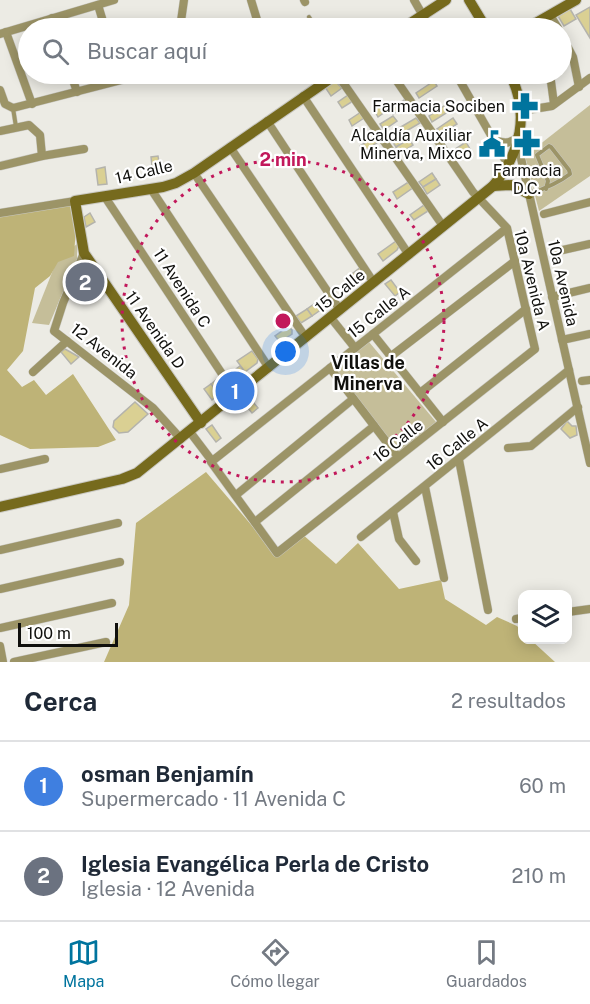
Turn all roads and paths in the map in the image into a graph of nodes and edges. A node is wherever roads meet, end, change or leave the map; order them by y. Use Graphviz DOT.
graph roads {
  1 [pos="114,0"];
  2 [pos="184,0"];
  3 [pos="251,0"];
  4 [pos="414,0"];
  5 [pos="446,0"];
  6 [pos="576,0"];
  7 [pos="474,2"];
  8 [pos="98,5"];
  9 [pos="422,15"];
  10 [pos="550,15"];
  11 [pos="52,18"];
  12 [pos="102,18"];
  13 [pos="181,18"];
  14 [pos="256,18"];
  15 [pos="418,18"];
  16 [pos="424,18"];
  17 [pos="481,18"];
  18 [pos="545,18"];
  19 [pos="552,18"];
  20 [pos="18,28"];
  21 [pos="3,33"];
  22 [pos="572,55"];
  23 [pos="18,70"];
  24 [pos="590,78"];
  25 [pos="24,84"];
  26 [pos="74,84"];
  27 [pos="100,84"];
  28 [pos="322,84"];
  29 [pos="344,84"];
  30 [pos="399,84"];
  31 [pos="462,84"];
  32 [pos="514,84"];
  33 [pos="552,84"];
  34 [pos="579,87"];
  35 [pos="0,90"];
  36 [pos="77,92"];
  37 [pos="303,96"];
  38 [pos="32,104"];
  39 [pos="555,104"];
  40 [pos="9,106"];
  41 [pos="521,111"];
  42 [pos="267,121"];
  43 [pos="16,127"];
  44 [pos="0,131"];
  45 [pos="494,138"];
  46 [pos="518,140"];
  47 [pos="230,147"];
  48 [pos="84,149"];
  49 [pos="42,156"];
  50 [pos="508,165"];
  51 [pos="0,166"];
  52 [pos="194,173"];
  53 [pos="493,186"];
  54 [pos="152,189"];
  55 [pos="546,189"];
  56 [pos="529,194"];
  57 [pos="105,197"];
  58 [pos="479,198"];
  59 [pos="75,201"];
  60 [pos="590,202"];
  61 [pos="0,213"];
  62 [pos="544,214"];
  63 [pos="443,226"];
  64 [pos="507,228"];
  65 [pos="590,244"];
  66 [pos="554,252"];
  67 [pos="84,253"];
  68 [pos="409,255"];
  69 [pos="515,261"];
  70 [pos="374,283"];
  71 [pos="590,288"];
  72 [pos="590,293"];
  73 [pos="553,299"];
  74 [pos="526,309"];
  75 [pos="340,310"];
  76 [pos="331,318"];
  77 [pos="372,334"];
  78 [pos="590,334"];
  79 [pos="306,338"];
  80 [pos="562,340"];
  81 [pos="66,341"];
  82 [pos="355,348"];
  83 [pos="536,349"];
  84 [pos="390,357"];
  85 [pos="269,368"];
  86 [pos="330,368"];
  87 [pos="569,370"];
  88 [pos="33,372"];
  89 [pos="420,393"];
  90 [pos="236,395"];
  91 [pos="353,399"];
  92 [pos="578,407"];
  93 [pos="443,422"];
  94 [pos="201,423"];
  95 [pos="374,426"];
  96 [pos="190,432"];
  97 [pos="181,439"];
  98 [pos="508,448"];
  99 [pos="398,458"];
  100 [pos="45,459"];
  101 [pos="459,460"];
  102 [pos="212,462"];
  103 [pos="590,463"];
  104 [pos="0,469"];
  105 [pos="425,487"];
  106 [pos="236,495"];
  107 [pos="0,507"];
  108 [pos="393,512"];
  109 [pos="255,522"];
  110 [pos="118,523"];
  111 [pos="361,537"];
  112 [pos="0,550"];
  113 [pos="416,561"];
  114 [pos="120,562"];
  115 [pos="444,578"];
  116 [pos="0,589"];
  117 [pos="112,603"];
  118 [pos="590,609"];
  119 [pos="488,610"];
  120 [pos="572,611"];
  121 [pos="0,628"];
  122 [pos="106,642"];
  123 [pos="0,646"];
  124 [pos="3,662"];
  125 [pos="14,662"];
  1 -- 8 [label="street"];
  2 -- 13 [label="street"];
  3 -- 14 [label="street"];
  4 -- 9 [label="street"];
  5 -- 9 [label="street"];
  6 -- 10 [label="street"];
  7 -- 17 [label="street"];
  8 -- 11 [label="street"];
  8 -- 12 [label="street"];
  9 -- 15 [label="street"];
  9 -- 16 [label="street"];
  10 -- 18 [label="street"];
  10 -- 19 [label="street"];
  20 -- 21 [label="street"];
  21 -- 23 [label="street"];
  22 -- 34 [label="street"];
  24 -- 34 [label="street"];
  25 -- 38 [label="street"];
  26 -- 36 [label="street"];
  27 -- 36 [label="street"];
  28 -- 37 [label="street, 14 Calle"];
  29 -- 63 [label="street"];
  30 -- 58 [label="street, 10a Avenida A"];
  31 -- 45 [label="street"];
  32 -- 41 [label="street"];
  33 -- 39 [label="street"];
  34 -- 39 [label="street"];
  35 -- 40 [label="street"];
  36 -- 38 [label="street"];
  37 -- 42 [label="street, 14 Calle"];
  37 -- 68 [label="street"];
  38 -- 40 [label="street"];
  39 -- 41 [label="street"];
  40 -- 43 [label="lane"];
  41 -- 46 [label="street"];
  42 -- 47 [label="street, 14 Calle"];
  42 -- 70 [label="street"];
  43 -- 44 [label="street"];
  43 -- 49 [label="street"];
  45 -- 46 [label="street"];
  45 -- 50 [label="street"];
  46 -- 50 [label="street, 15 Calle"];
  46 -- 56 [label="street, 10a Avenida"];
  47 -- 52 [label="street, 14 Calle"];
  47 -- 75 [label="street"];
  48 -- 49 [label="street"];
  49 -- 51 [label="street"];
  50 -- 53 [label="street, 15 Calle"];
  52 -- 54 [label="street, 14 Calle"];
  52 -- 79 [label="street"];
  53 -- 56 [label="street"];
  53 -- 58 [label="street, 15 Calle"];
  54 -- 57 [label="street, 14 Calle"];
  54 -- 85 [label="street"];
  55 -- 55 [label="lane"];
  55 -- 56 [label="lane"];
  56 -- 73 [label="street, 10a Avenida"];
  57 -- 59 [label="street, 14 Calle"];
  57 -- 90 [label="street, 11 Avenida C"];
  58 -- 63 [label="street, 15 Calle"];
  58 -- 64 [label="street, 10a Avenida A"];
  59 -- 61 [label="street, 14 Calle"];
  59 -- 67 [label="street"];
  60 -- 62 [label="street"];
  63 -- 68 [label="street, 15 Calle"];
  64 -- 69 [label="street, 10a Avenida A"];
  64 -- 77 [label="street, 15 Calle A"];
  65 -- 66 [label="street"];
  67 -- 81 [label="street, 12 Avenida"];
  67 -- 94 [label="street, 11 Avenida D"];
  68 -- 70 [label="street, 15 Calle"];
  69 -- 74 [label="street, 10a Avenida A"];
  69 -- 84 [label="street"];
  70 -- 75 [label="street, 15 Calle"];
  71 -- 73 [label="street"];
  72 -- 73 [label="street"];
  73 -- 80 [label="street, 10a Avenida"];
  74 -- 83 [label="street, 10a Avenida A"];
  74 -- 89 [label="street"];
  75 -- 76 [label="street, 15 Calle"];
  76 -- 79 [label="street, 15 Calle"];
  76 -- 82 [label="street"];
  77 -- 82 [label="street, 15 Calle A"];
  77 -- 84 [label="street"];
  78 -- 80 [label="street"];
  79 -- 85 [label="street, 15 Calle"];
  80 -- 87 [label="street, 10a Avenida"];
  81 -- 88 [label="street"];
  81 -- 97 [label="street, 12 Avenida"];
  82 -- 86 [label="street, 15 Calle A"];
  83 -- 93 [label="street, 16 Calle"];
  84 -- 89 [label="street"];
  85 -- 90 [label="street, 15 Calle"];
  86 -- 91 [label="street"];
  86 -- 102 [label="street, 15 Calle A"];
  87 -- 92 [label="street, 10a Avenida"];
  87 -- 101 [label="street, 16 Calle A"];
  89 -- 93 [label="street"];
  90 -- 94 [label="street, 15 Calle"];
  91 -- 95 [label="street"];
  91 -- 106 [label="street"];
  92 -- 98 [label="street"];
  92 -- 103 [label="street, 10a Avenida"];
  93 -- 99 [label="street, 16 Calle"];
  94 -- 96 [label="street, 15 Calle"];
  95 -- 99 [label="street"];
  95 -- 109 [label="street"];
  96 -- 97 [label="street, 15 Calle"];
  96 -- 102 [label="street"];
  97 -- 107 [label="street, 15 Calle"];
  99 -- 109 [label="street, 16 Calle"];
  100 -- 104 [label="street"];
  101 -- 105 [label="street, 16 Calle A"];
  101 -- 119 [label="street"];
  102 -- 106 [label="street"];
  105 -- 108 [label="street, 16 Calle A"];
  105 -- 115 [label="street"];
  106 -- 109 [label="street"];
  108 -- 111 [label="street, 16 Calle A"];
  108 -- 113 [label="street"];
  110 -- 112 [label="street"];
  114 -- 116 [label="street"];
  117 -- 121 [label="street"];
  118 -- 120 [label="street"];
  122 -- 125 [label="street"];
  123 -- 124 [label="street"];
}
